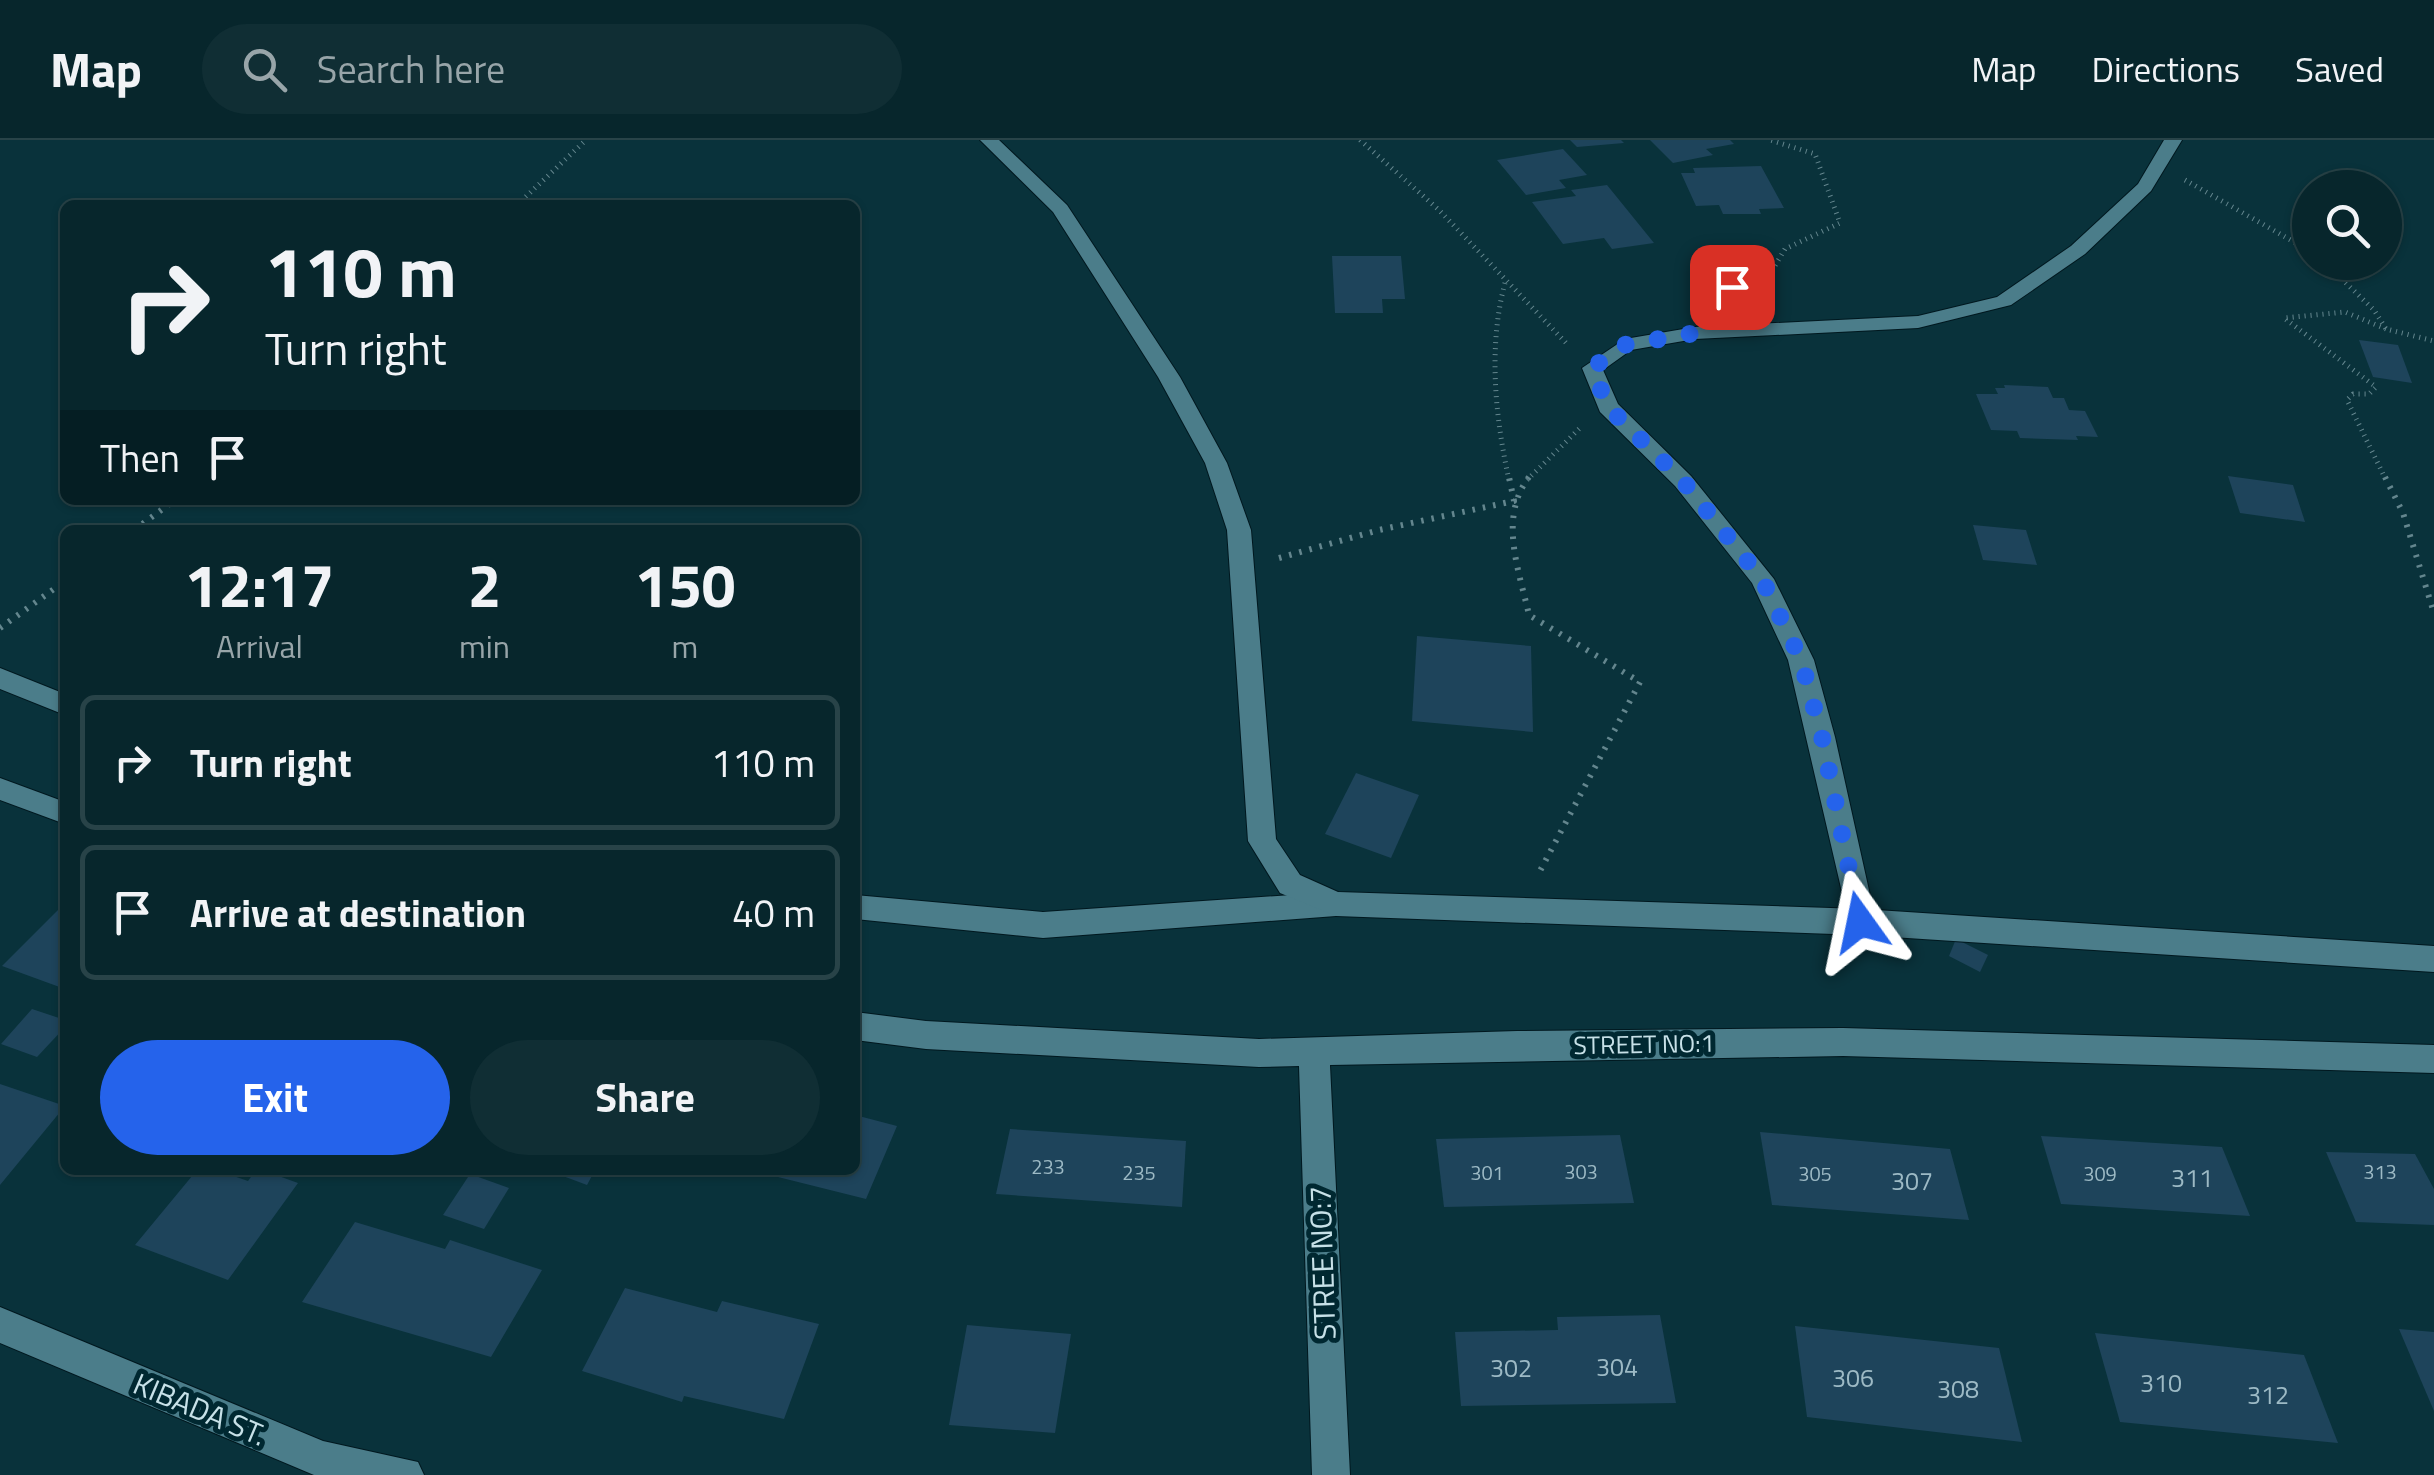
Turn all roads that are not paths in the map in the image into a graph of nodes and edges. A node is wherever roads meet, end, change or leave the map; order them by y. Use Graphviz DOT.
graph roads {
  1 [pos="989,140"];
  2 [pos="2173,140"];
  3 [pos="0,678"];
  4 [pos="60,703"];
  5 [pos="0,789"];
  6 [pos="60,811"];
  7 [pos="1336,904"];
  8 [pos="860,907"];
  9 [pos="1860,922"];
  10 [pos="2434,959"];
  11 [pos="860,1027"];
  12 [pos="1314,1052"];
  13 [pos="2434,1059"];
  14 [pos="0,1325"];
  15 [pos="318,1468"];
  16 [pos="406,1475"];
  17 [pos="1331,1475"];
  1 -- 7 [label="street"];
  2 -- 9 [label="street"];
  3 -- 4 [label="street"];
  5 -- 6 [label="street"];
  7 -- 8 [label="street"];
  7 -- 9 [label="street"];
  9 -- 10 [label="street"];
  11 -- 12 [label="street, STREET NO:1"];
  12 -- 13 [label="street, STREET NO:1"];
  12 -- 17 [label="street, STREE NO:7"];
  14 -- 15 [label="street, KIBADA ST."];
  15 -- 16 [label="street, KIBADA ST."];
}
